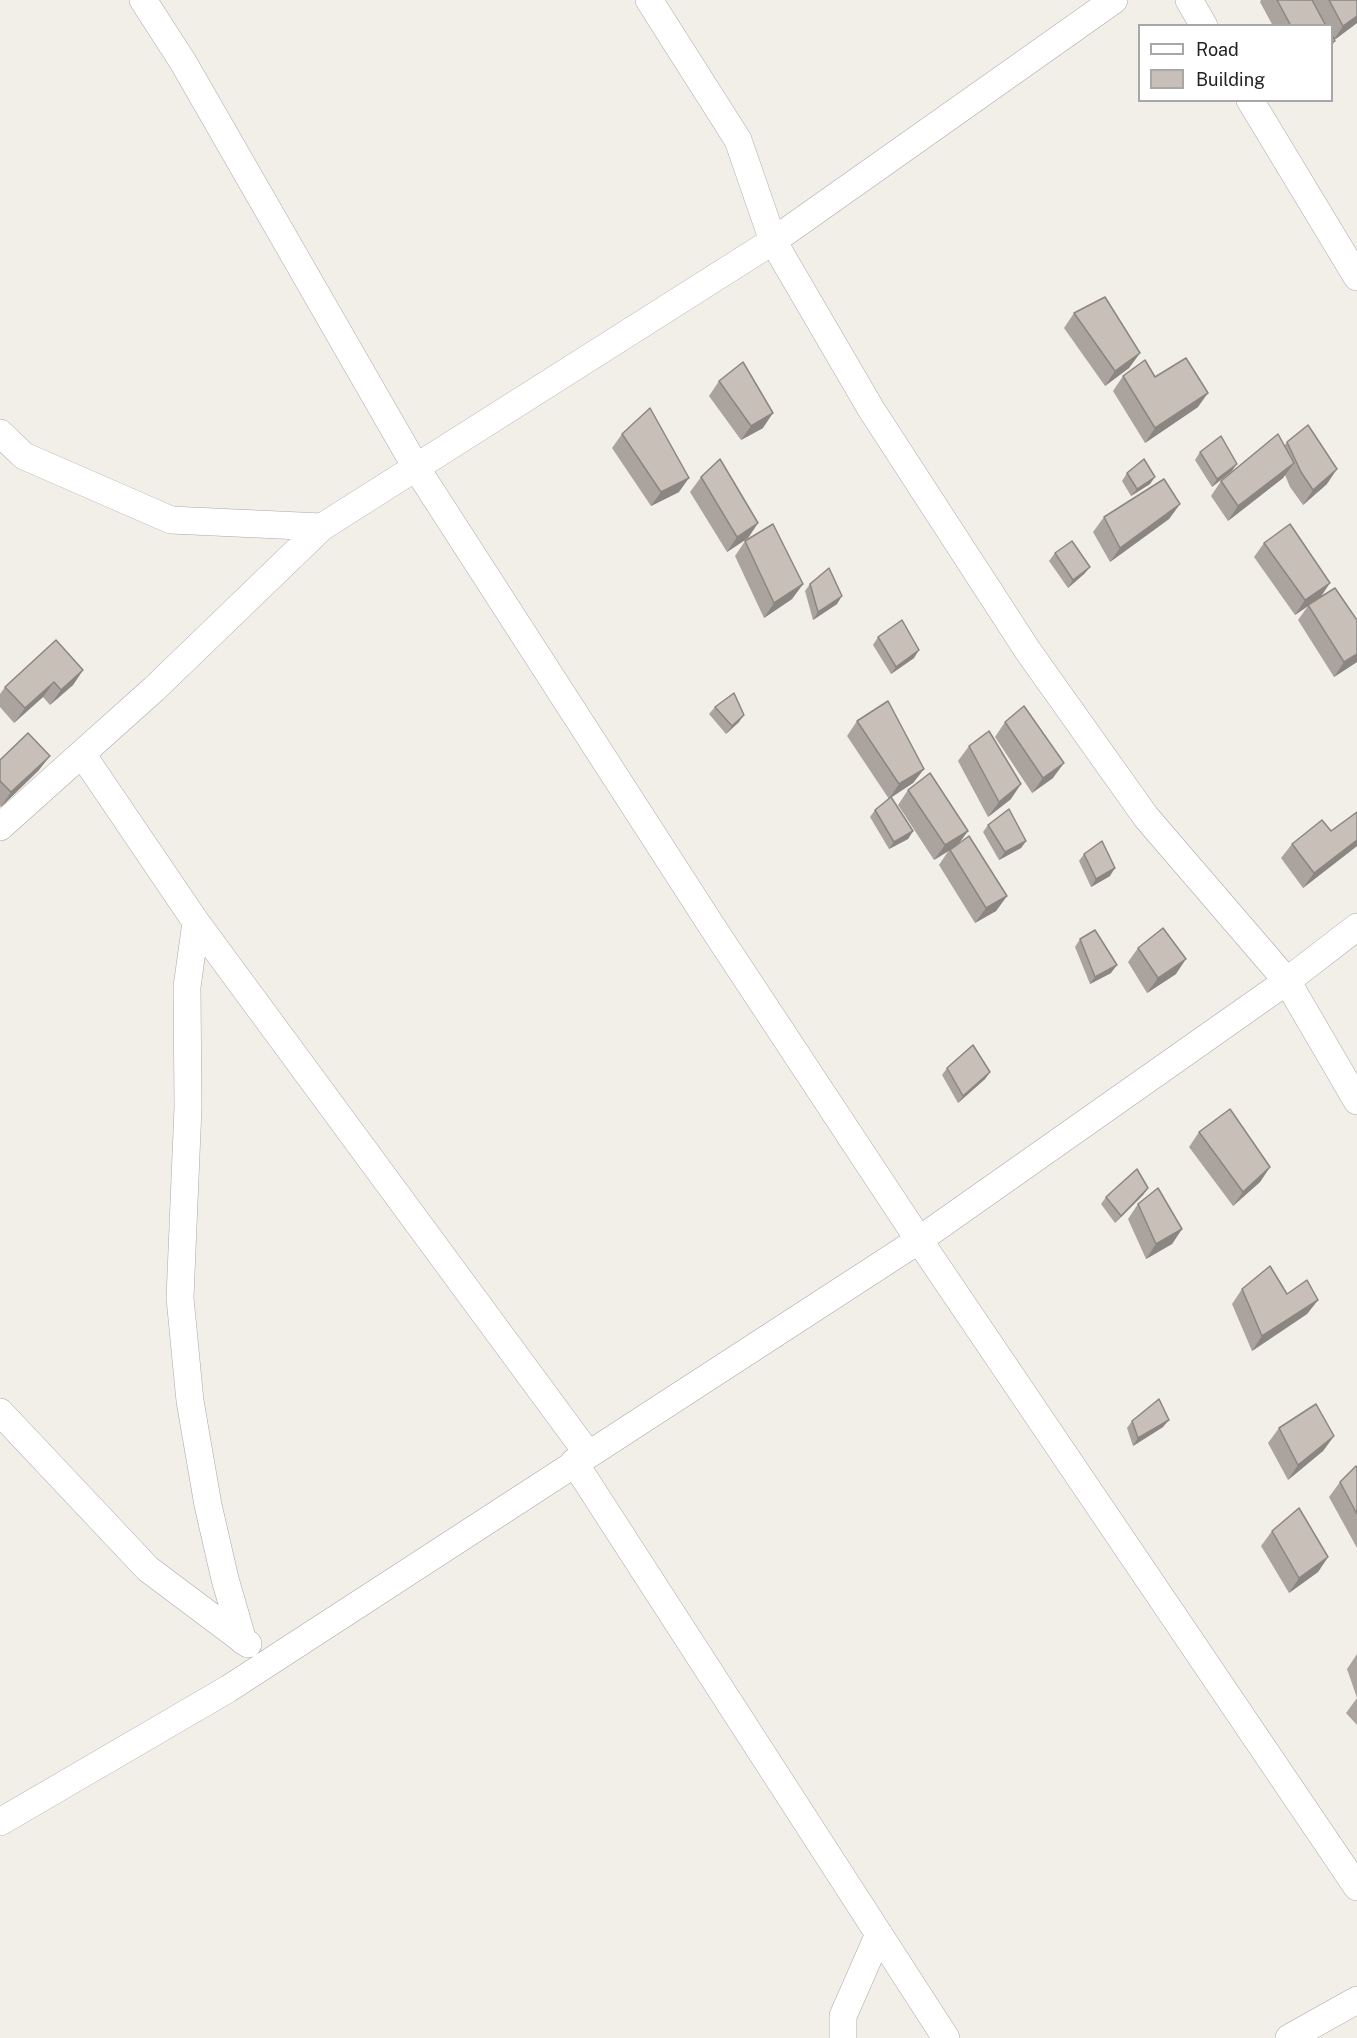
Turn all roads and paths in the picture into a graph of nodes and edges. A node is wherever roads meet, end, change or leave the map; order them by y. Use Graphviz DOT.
graph roads {
  1 [pos="143,0"];
  2 [pos="649,0"];
  3 [pos="1114,0"];
  4 [pos="1189,0"];
  5 [pos="1203,24"];
  6 [pos="1251,102"];
  7 [pos="773,241"];
  8 [pos="1357,277"];
  9 [pos="0,434"];
  10 [pos="417,469"];
  11 [pos="322,527"];
  12 [pos="82,754"];
  13 [pos="0,827"];
  14 [pos="196,922"];
  15 [pos="1357,927"];
  16 [pos="1287,981"];
  17 [pos="1357,1101"];
  18 [pos="919,1240"];
  19 [pos="0,1412"];
  20 [pos="581,1458"];
  21 [pos="243,1641"];
  22 [pos="270,1661"];
  23 [pos="0,1822"];
  24 [pos="1357,1887"];
  25 [pos="879,1934"];
  26 [pos="1357,2000"];
  27 [pos="843,2038"];
  28 [pos="946,2038"];
  29 [pos="1288,2038"];
  1 -- 10 [label="street"];
  2 -- 7 [label="street"];
  3 -- 7 [label="street"];
  4 -- 5 [label="street"];
  6 -- 8 [label="street"];
  7 -- 10 [label="street"];
  7 -- 16 [label="street"];
  9 -- 11 [label="street"];
  10 -- 11 [label="street"];
  10 -- 18 [label="street"];
  11 -- 12 [label="street"];
  12 -- 13 [label="street"];
  12 -- 14 [label="street"];
  14 -- 20 [label="street"];
  14 -- 21 [label="street"];
  15 -- 16 [label="street"];
  16 -- 17 [label="street"];
  16 -- 18 [label="street"];
  18 -- 20 [label="street"];
  18 -- 24 [label="street"];
  19 -- 21 [label="street"];
  20 -- 22 [label="street"];
  20 -- 25 [label="street"];
  21 -- 22 [label="street"];
  22 -- 23 [label="street"];
  25 -- 27 [label="street"];
  25 -- 28 [label="street"];
  26 -- 29 [label="street"];
}
